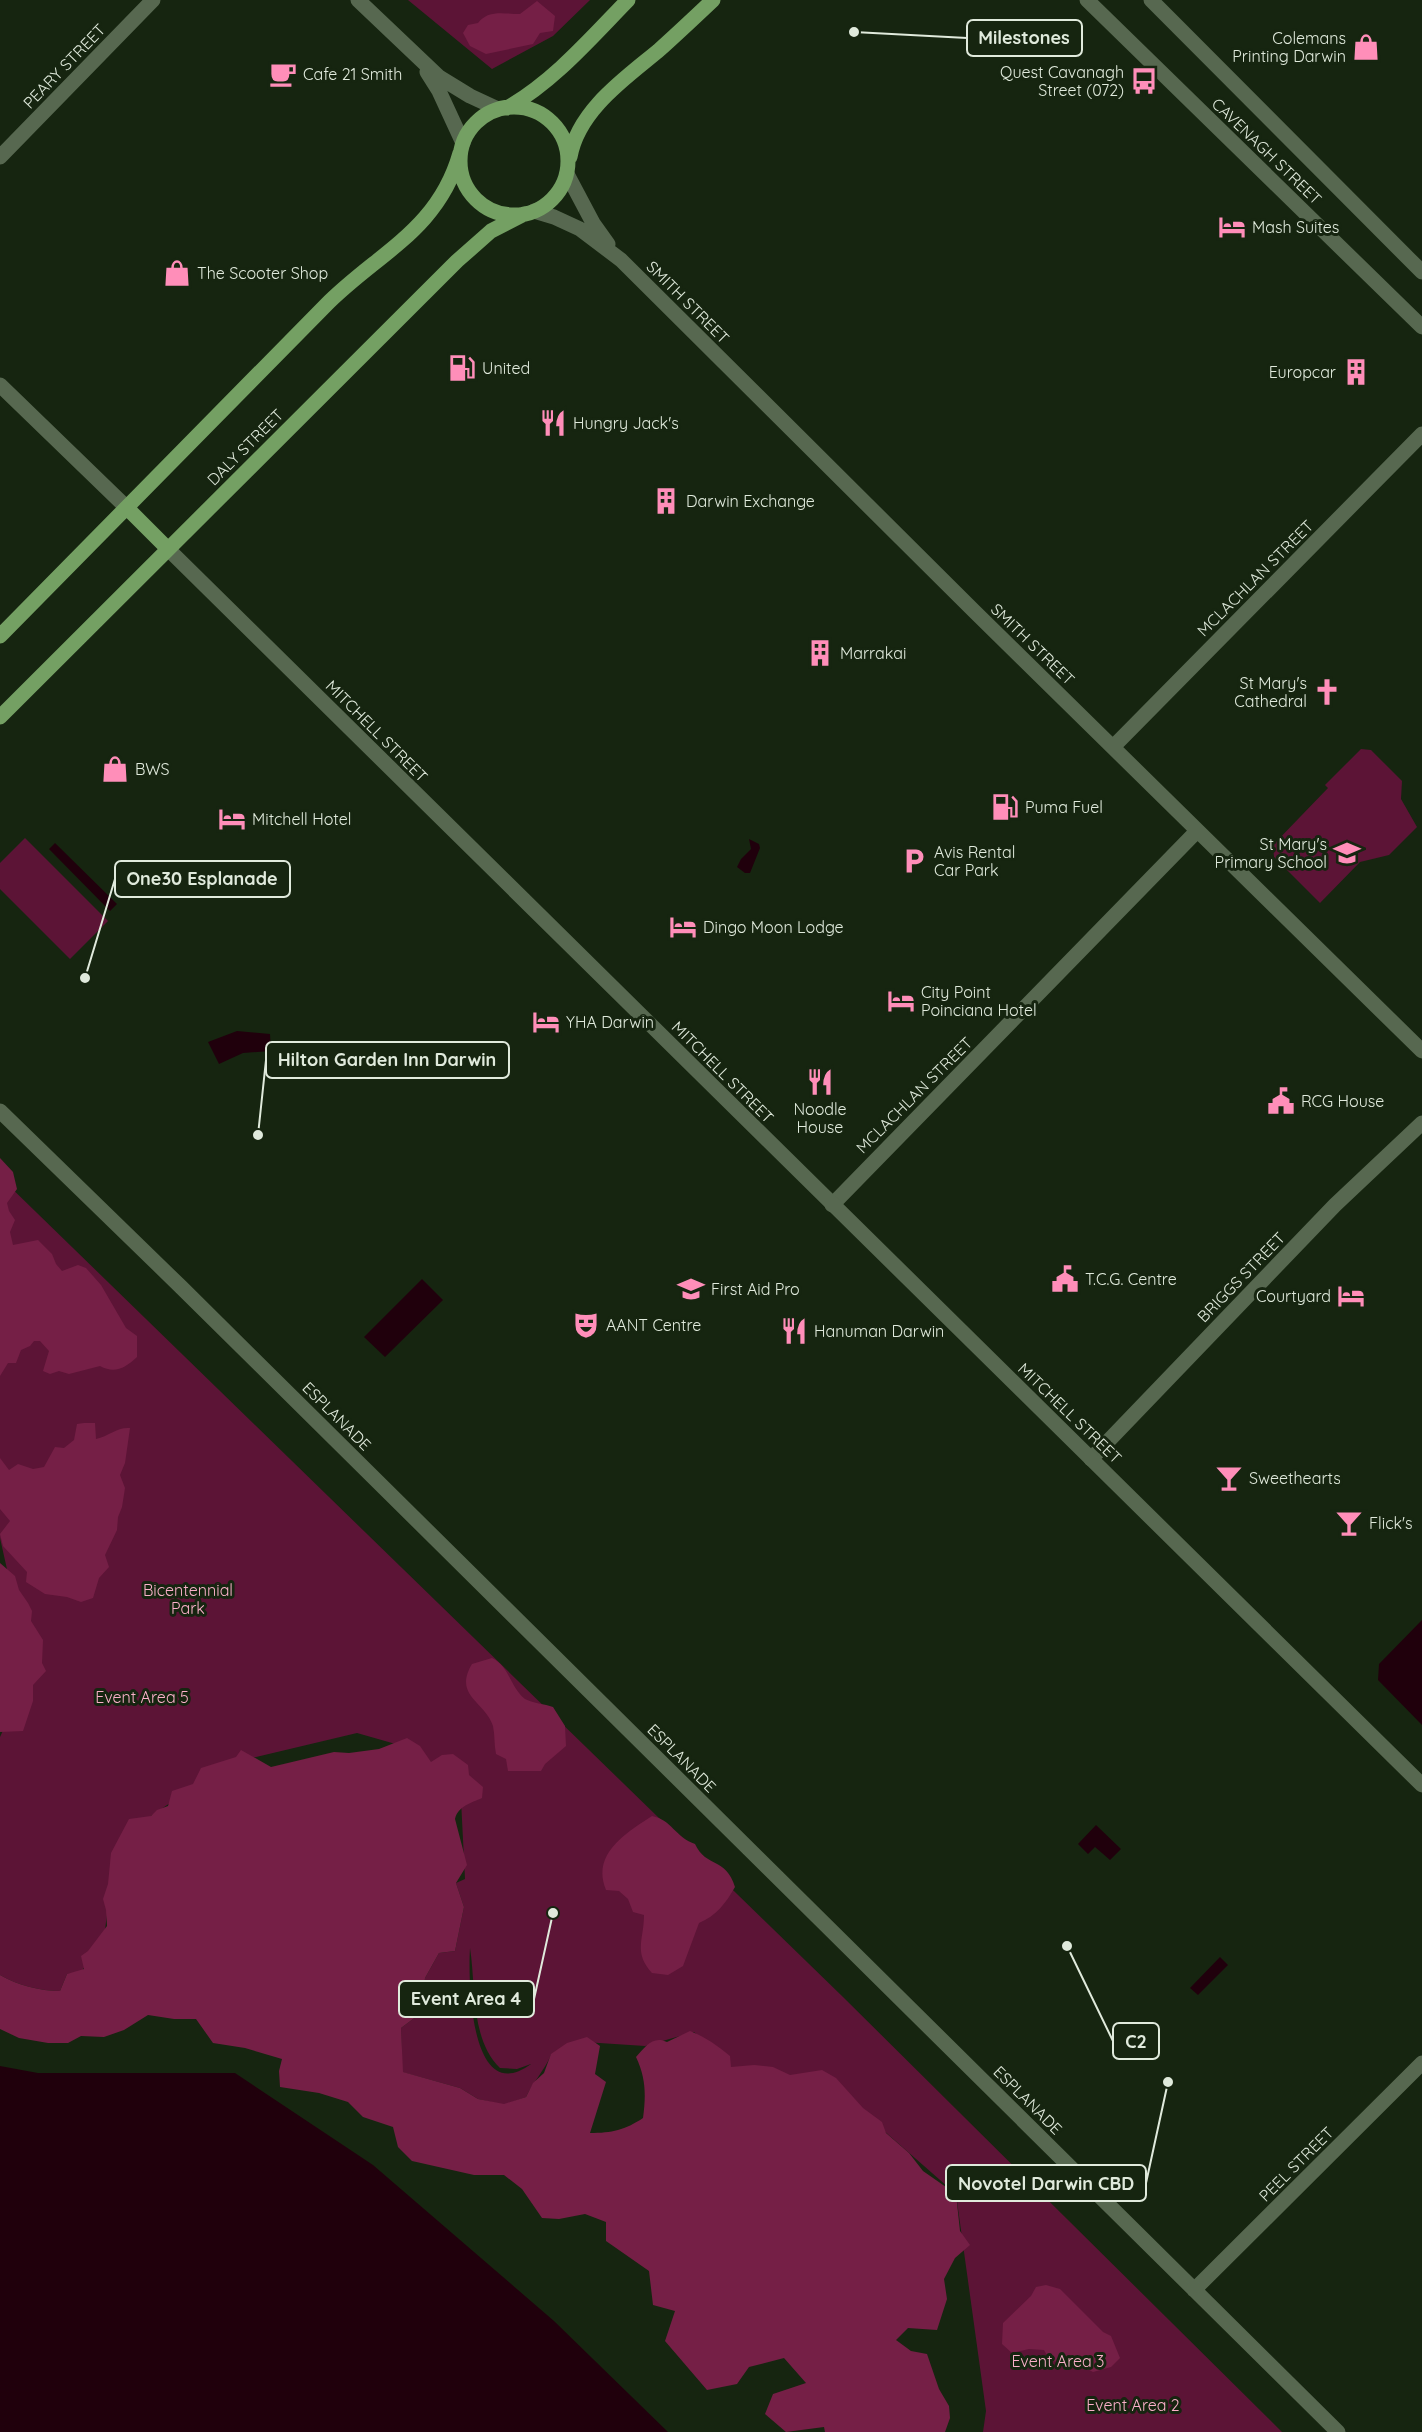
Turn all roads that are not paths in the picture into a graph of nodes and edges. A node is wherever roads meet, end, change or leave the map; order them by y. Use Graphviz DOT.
graph roads {
  1 [pos="153,0"];
  2 [pos="358,0"];
  3 [pos="628,0"];
  4 [pos="713,0"];
  5 [pos="1087,0"];
  6 [pos="1151,0"];
  7 [pos="414,55"];
  8 [pos="502,109"];
  9 [pos="462,148"];
  10 [pos="0,157"];
  11 [pos="568,169"];
  12 [pos="529,213"];
  13 [pos="621,260"];
  14 [pos="1422,272"];
  15 [pos="1422,327"];
  16 [pos="0,385"];
  17 [pos="1422,434"];
  18 [pos="127,508"];
  19 [pos="168,549"];
  20 [pos="0,636"];
  21 [pos="0,717"];
  22 [pos="1113,747"];
  23 [pos="1197,831"];
  24 [pos="1422,1051"];
  25 [pos="0,1111"];
  26 [pos="1422,1123"];
  27 [pos="832,1205"];
  28 [pos="1091,1459"];
  29 [pos="1422,1785"];
  30 [pos="1422,2063"];
  31 [pos="1194,2290"];
  32 [pos="1338,2432"];
  1 -- 10 [label="street, PEARY STREET"];
  2 -- 7 [label="street"];
  3 -- 8 [label="main road"];
  4 -- 11 [label="main road"];
  5 -- 15 [label="street, CAVENAGH STREET"];
  6 -- 14 [label="street, CAVENAGH STREET"];
  7 -- 8 [label="street"];
  7 -- 9 [label="street"];
  8 -- 9 [label="main road"];
  8 -- 11 [label="main road"];
  9 -- 12 [label="main road"];
  9 -- 18 [label="main road"];
  11 -- 12 [label="main road"];
  11 -- 13 [label="street, SMITH STREET"];
  12 -- 13 [label="street, SMITH STREET"];
  12 -- 19 [label="main road, DALY STREET"];
  13 -- 22 [label="street, SMITH STREET"];
  16 -- 18 [label="street, MITCHELL STREET"];
  17 -- 22 [label="street, MCLACHLAN STREET"];
  18 -- 19 [label="main road, MITCHELL STREET"];
  18 -- 20 [label="main road"];
  19 -- 21 [label="main road, DALY STREET"];
  19 -- 27 [label="street, MITCHELL STREET"];
  22 -- 23 [label="street, SMITH STREET"];
  23 -- 24 [label="street, SMITH STREET"];
  23 -- 27 [label="street, MCLACHLAN STREET"];
  25 -- 31 [label="street, ESPLANADE"];
  26 -- 28 [label="street, BRIGGS STREET"];
  27 -- 28 [label="street, MITCHELL STREET"];
  28 -- 29 [label="street, MITCHELL STREET"];
  30 -- 31 [label="street, PEEL STREET"];
  31 -- 32 [label="street, ESPLANADE"];
}
